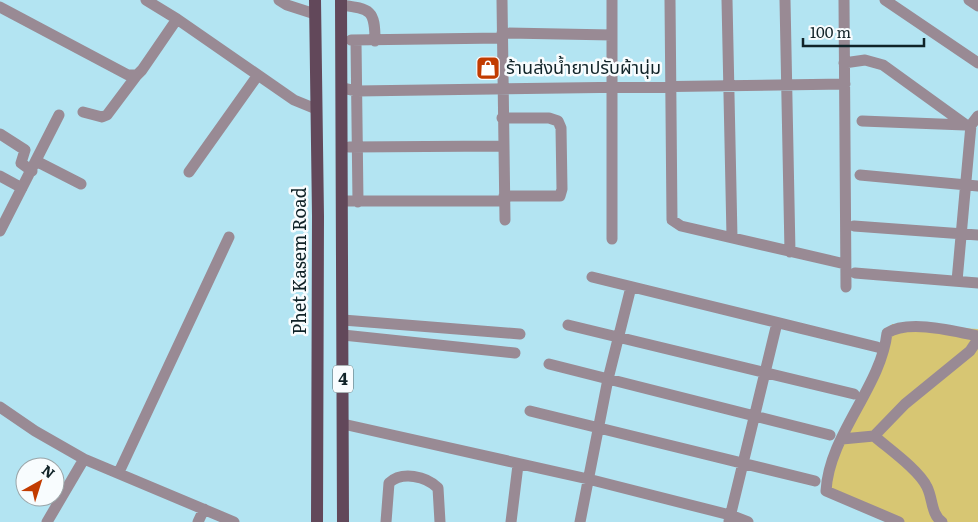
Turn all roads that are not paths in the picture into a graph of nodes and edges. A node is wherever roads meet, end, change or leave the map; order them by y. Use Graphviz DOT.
graph roads {
  1 [pos="146,0"];
  2 [pos="279,0"];
  3 [pos="315,0"];
  4 [pos="502,0"];
  5 [pos="612,0"];
  6 [pos="670,0"];
  7 [pos="727,0"];
  8 [pos="785,0"];
  9 [pos="844,0"];
  10 [pos="884,0"];
  11 [pos="969,0"];
  12 [pos="341,3"];
  13 [pos="978,6"];
  14 [pos="0,7"];
  15 [pos="315,14"];
  16 [pos="177,19"];
  17 [pos="612,35"];
  18 [pos="502,36"];
  19 [pos="342,39"];
  20 [pos="356,41"];
  21 [pos="375,41"];
  22 [pos="844,63"];
  23 [pos="978,64"];
  24 [pos="137,75"];
  25 [pos="258,75"];
  26 [pos="787,84"];
  27 [pos="845,84"];
  28 [pos="729,85"];
  29 [pos="611,86"];
  30 [pos="672,86"];
  31 [pos="342,88"];
  32 [pos="502,88"];
  33 [pos="357,91"];
  34 [pos="316,109"];
  35 [pos="84,112"];
  36 [pos="59,115"];
  37 [pos="502,118"];
  38 [pos="862,121"];
  39 [pos="974,121"];
  40 [pos="0,134"];
  41 [pos="503,146"];
  42 [pos="343,147"];
  43 [pos="357,147"];
  44 [pos="34,166"];
  45 [pos="190,172"];
  46 [pos="860,175"];
  47 [pos="0,176"];
  48 [pos="81,184"];
  49 [pos="973,186"];
  50 [pos="22,188"];
  51 [pos="505,199"];
  52 [pos="343,201"];
  53 [pos="358,202"];
  54 [pos="505,220"];
  55 [pos="854,226"];
  56 [pos="0,232"];
  57 [pos="962,233"];
  58 [pos="978,235"];
  59 [pos="229,237"];
  60 [pos="732,238"];
  61 [pos="612,239"];
  62 [pos="790,252"];
  63 [pos="846,264"];
  64 [pos="855,272"];
  65 [pos="592,278"];
  66 [pos="957,280"];
  67 [pos="978,283"];
  68 [pos="631,287"];
  69 [pos="846,287"];
  70 [pos="343,320"];
  71 [pos="777,323"];
  72 [pos="568,325"];
  73 [pos="520,334"];
  74 [pos="343,335"];
  75 [pos="619,337"];
  76 [pos="978,337"];
  77 [pos="877,347"];
  78 [pos="515,353"];
  79 [pos="549,364"];
  80 [pos="765,372"];
  81 [pos="608,379"];
  82 [pos="854,394"];
  83 [pos="0,407"];
  84 [pos="530,411"];
  85 [pos="752,417"];
  86 [pos="343,424"];
  87 [pos="597,428"];
  88 [pos="830,435"];
  89 [pos="874,436"];
  90 [pos="842,439"];
  91 [pos="84,459"];
  92 [pos="742,463"];
  93 [pos="518,465"];
  94 [pos="119,472"];
  95 [pos="588,479"];
  96 [pos="815,481"];
  97 [pos="204,509"];
  98 [pos="729,519"];
  99 [pos="47,522"];
  100 [pos="198,522"];
  101 [pos="234,522"];
  102 [pos="317,522"];
  103 [pos="343,522"];
  104 [pos="386,522"];
  105 [pos="440,522"];
  106 [pos="511,522"];
  107 [pos="580,522"];
  108 [pos="748,522"];
  109 [pos="899,522"];
  110 [pos="942,522"];
  1 -- 16 [label="street"];
  2 -- 15 [label="street"];
  3 -- 15 [label="main road, Phet Kasem Road / 4"];
  4 -- 18 [label="street"];
  5 -- 17 [label="street"];
  6 -- 30 [label="street"];
  7 -- 28 [label="street"];
  8 -- 26 [label="street"];
  9 -- 22 [label="street"];
  10 -- 23 [label="street"];
  11 -- 13 [label="street"];
  12 -- 19 [label="main road, 4"];
  12 -- 21 [label="street"];
  14 -- 24 [label="street"];
  15 -- 34 [label="main road, Phet Kasem Road / 4"];
  16 -- 24 [label="street"];
  16 -- 25 [label="street"];
  17 -- 18 [label="street"];
  17 -- 29 [label="street"];
  18 -- 21 [label="street"];
  18 -- 32 [label="street"];
  19 -- 20 [label="street"];
  19 -- 31 [label="main road, 4"];
  20 -- 21 [label="street"];
  20 -- 33 [label="street"];
  22 -- 27 [label="street"];
  22 -- 39 [label="street"];
  24 -- 35 [label="street"];
  25 -- 34 [label="street"];
  25 -- 45 [label="street"];
  26 -- 27 [label="street"];
  26 -- 28 [label="street"];
  26 -- 62 [label="street"];
  27 -- 63 [label="street"];
  28 -- 30 [label="street"];
  28 -- 60 [label="street"];
  29 -- 30 [label="street"];
  29 -- 32 [label="street"];
  29 -- 61 [label="street"];
  30 -- 60 [label="street"];
  31 -- 33 [label="street"];
  31 -- 42 [label="main road, 4"];
  32 -- 33 [label="street"];
  32 -- 37 [label="street"];
  33 -- 43 [label="street"];
  34 -- 102 [label="main road, Phet Kasem Road / 4"];
  36 -- 44 [label="street"];
  37 -- 41 [label="street"];
  37 -- 51 [label="street"];
  38 -- 39 [label="street"];
  39 -- 49 [label="street"];
  40 -- 44 [label="street"];
  41 -- 43 [label="street"];
  41 -- 51 [label="street"];
  42 -- 43 [label="street"];
  42 -- 52 [label="main road, 4"];
  43 -- 53 [label="street"];
  44 -- 48 [label="street"];
  44 -- 50 [label="street"];
  46 -- 49 [label="street"];
  47 -- 50 [label="street"];
  49 -- 57 [label="street"];
  50 -- 56 [label="street"];
  51 -- 53 [label="street"];
  51 -- 54 [label="street"];
  52 -- 53 [label="street"];
  52 -- 70 [label="main road, 4"];
  55 -- 57 [label="street"];
  57 -- 58 [label="street"];
  57 -- 66 [label="street"];
  59 -- 94 [label="street"];
  60 -- 62 [label="street"];
  62 -- 63 [label="street"];
  63 -- 69 [label="street"];
  64 -- 66 [label="street"];
  65 -- 68 [label="street"];
  66 -- 67 [label="street"];
  68 -- 71 [label="street"];
  68 -- 75 [label="street"];
  70 -- 73 [label="street"];
  70 -- 74 [label="main road, 4"];
  71 -- 77 [label="street"];
  71 -- 80 [label="street"];
  72 -- 75 [label="street"];
  74 -- 78 [label="street"];
  74 -- 86 [label="main road, 4"];
  75 -- 80 [label="street"];
  75 -- 81 [label="street"];
  76 -- 89 [label="street"];
  76 -- 90 [label="street"];
  79 -- 81 [label="street"];
  80 -- 82 [label="street"];
  80 -- 85 [label="street"];
  81 -- 85 [label="street"];
  81 -- 87 [label="street"];
  83 -- 91 [label="street"];
  84 -- 87 [label="street"];
  85 -- 88 [label="street"];
  85 -- 92 [label="street"];
  86 -- 93 [label="street"];
  86 -- 103 [label="main road, 4"];
  87 -- 92 [label="street"];
  87 -- 95 [label="street"];
  89 -- 90 [label="street"];
  89 -- 110 [label="street"];
  90 -- 109 [label="street"];
  91 -- 94 [label="street"];
  91 -- 99 [label="street"];
  92 -- 96 [label="street"];
  92 -- 98 [label="street"];
  93 -- 95 [label="street"];
  93 -- 106 [label="street"];
  94 -- 97 [label="street"];
  95 -- 98 [label="street"];
  95 -- 107 [label="street"];
  97 -- 100 [label="street"];
  97 -- 101 [label="street"];
  98 -- 108 [label="street"];
  104 -- 105 [label="street"];
}
